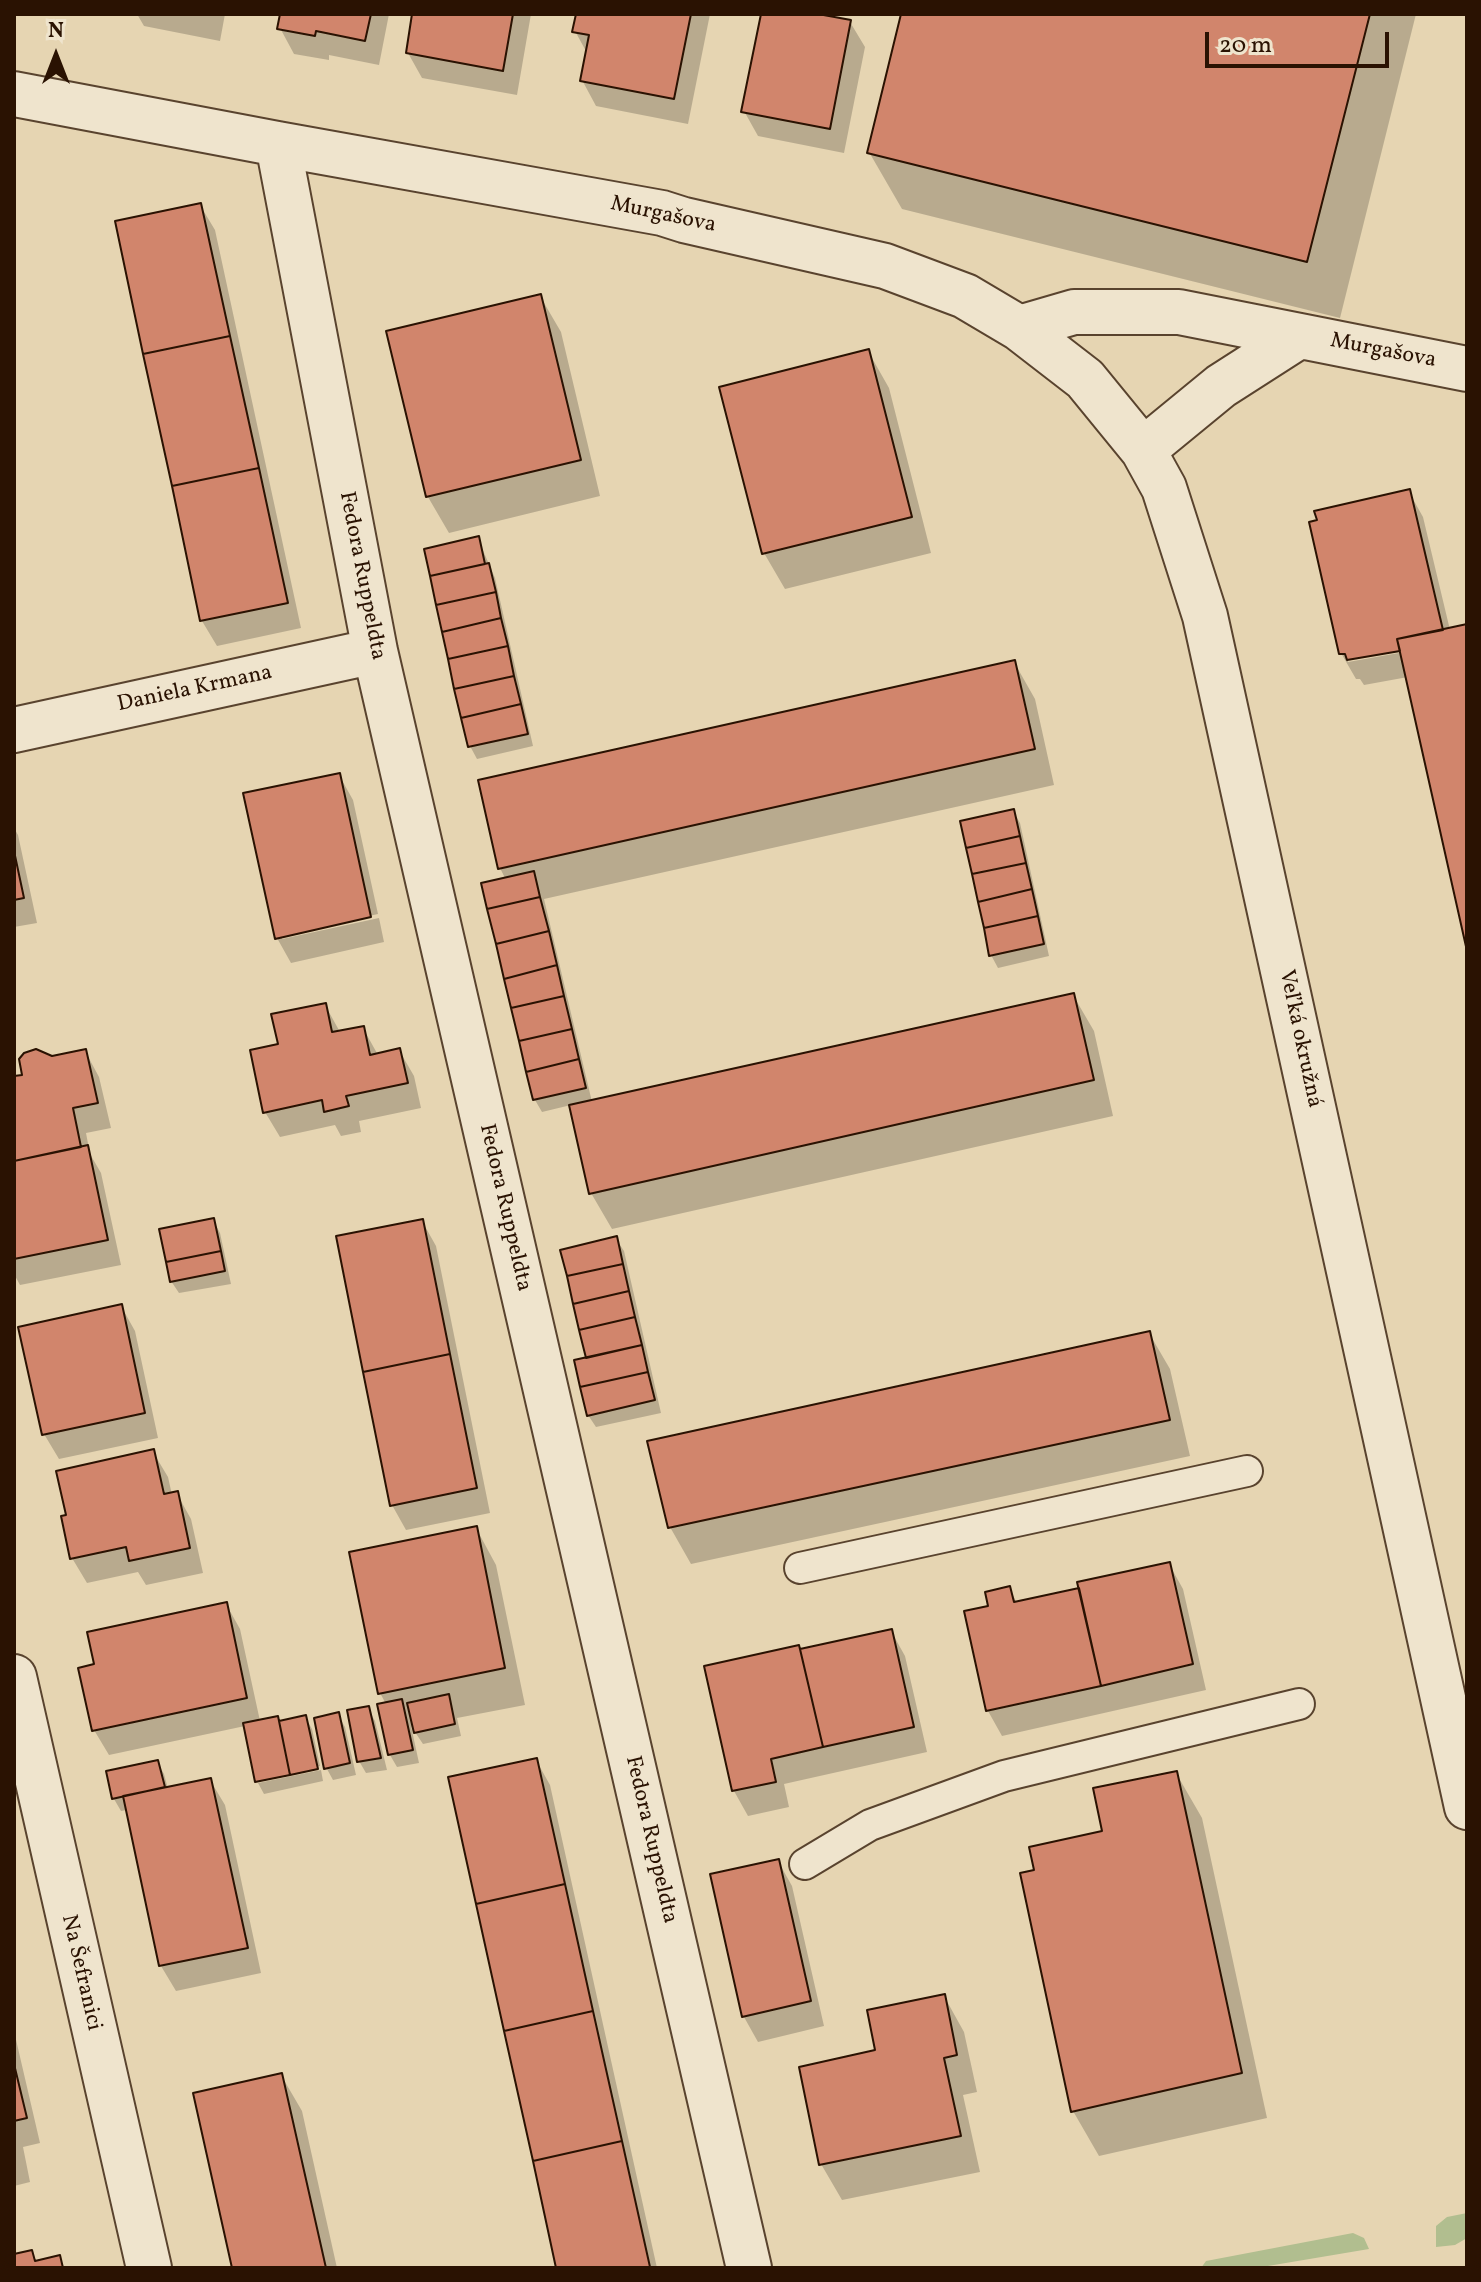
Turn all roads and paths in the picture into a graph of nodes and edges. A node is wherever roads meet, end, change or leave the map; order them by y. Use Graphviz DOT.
graph roads {
  1 [pos="14,94"];
  2 [pos="278,144"];
  3 [pos="1019,328"];
  4 [pos="1299,336"];
  5 [pos="1467,369"];
  6 [pos="1143,450"];
  7 [pos="375,651"];
  8 [pos="14,730"];
  9 [pos="1247,1471"];
  10 [pos="800,1568"];
  11 [pos="14,1677"];
  12 [pos="1299,1704"];
  13 [pos="1467,1807"];
  14 [pos="805,1864"];
  15 [pos="149,2268"];
  16 [pos="749,2268"];
  1 -- 2 [label="street, Murgašova"];
  2 -- 3 [label="street, Murgašova"];
  2 -- 7 [label="street, Fedora Ruppeldta"];
  3 -- 4 [label="street, Murgašova"];
  3 -- 6 [label="street, Veľká okružná"];
  4 -- 5 [label="street, Murgašova"];
  4 -- 6 [label="street, Murgašova"];
  6 -- 13 [label="street, Veľká okružná"];
  7 -- 8 [label="street, Daniela Krmana"];
  7 -- 16 [label="street, Fedora Ruppeldta"];
  9 -- 10 [label="lane"];
  11 -- 15 [label="street, Na Šefranici"];
  12 -- 14 [label="lane"];
}
